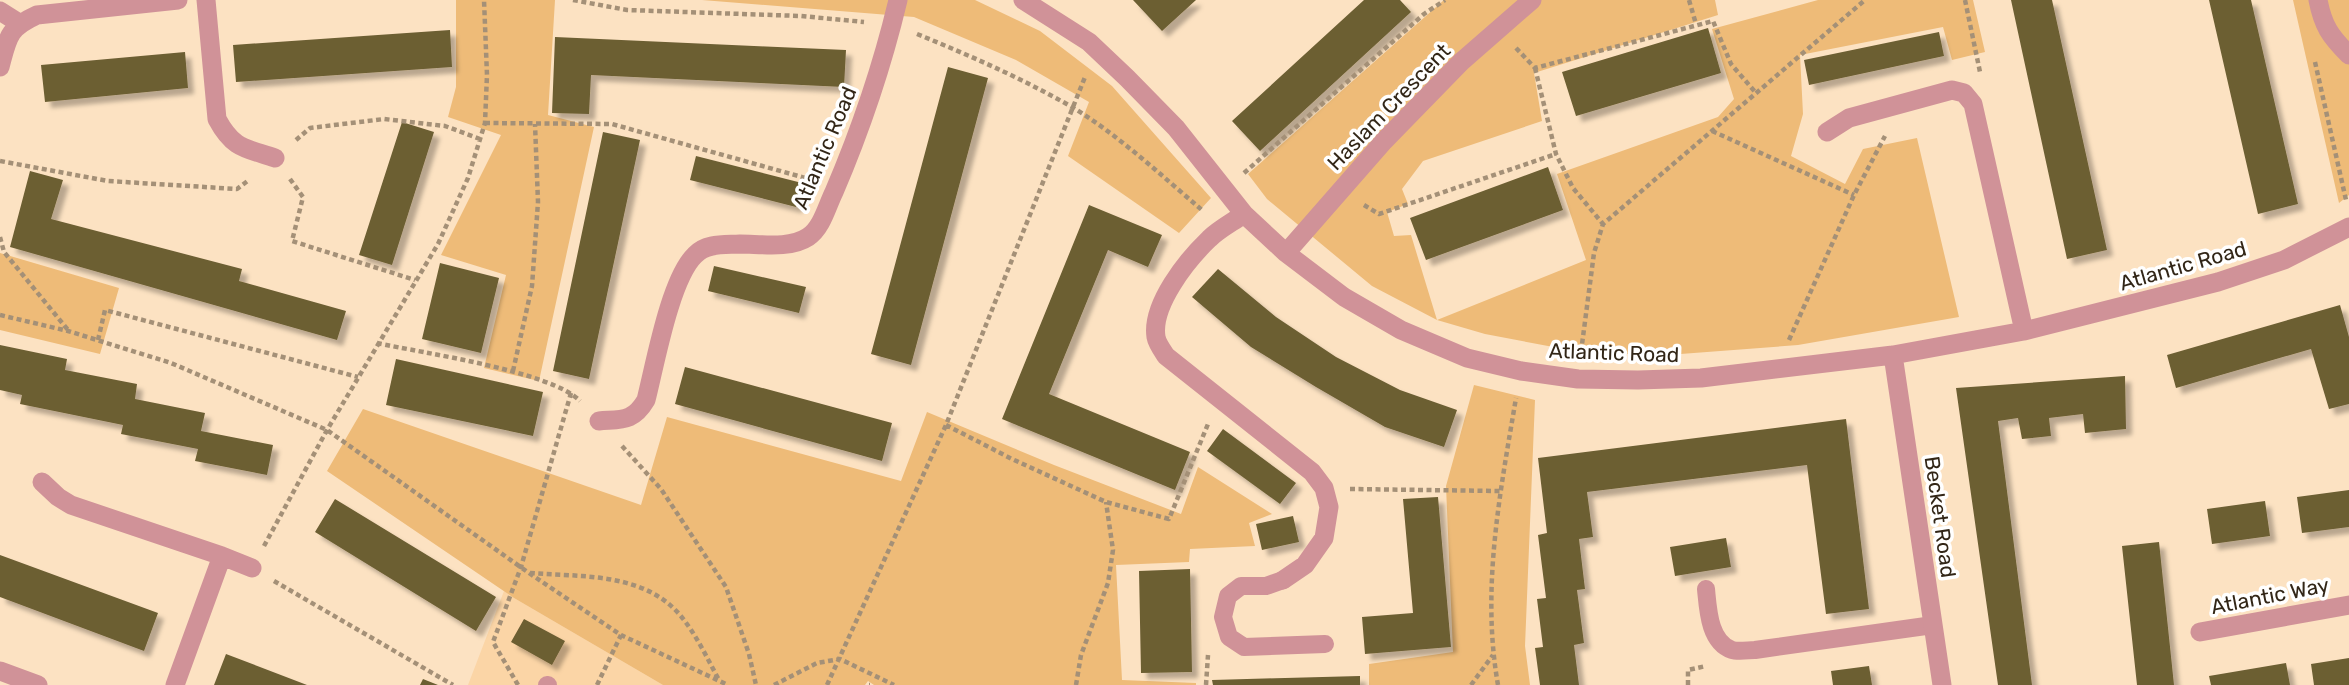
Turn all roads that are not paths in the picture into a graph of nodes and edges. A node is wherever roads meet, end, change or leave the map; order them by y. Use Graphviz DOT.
graph roads {
  1 [pos="178,0"];
  2 [pos="206,0"];
  3 [pos="898,0"];
  4 [pos="1023,0"];
  5 [pos="1532,0"];
  6 [pos="2318,0"];
  7 [pos="1052,7"];
  8 [pos="0,12"];
  9 [pos="19,23"];
  10 [pos="2349,55"];
  11 [pos="0,67"];
  12 [pos="1826,132"];
  13 [pos="275,158"];
  14 [pos="1244,214"];
  15 [pos="2349,227"];
  16 [pos="1286,253"];
  17 [pos="2024,331"];
  18 [pos="1893,355"];
  19 [pos="599,421"];
  20 [pos="42,482"];
  21 [pos="222,556"];
  22 [pos="252,568"];
  23 [pos="1283,580"];
  24 [pos="1706,589"];
  25 [pos="2349,605"];
  26 [pos="1933,625"];
  27 [pos="2200,632"];
  28 [pos="1325,644"];
  29 [pos="0,671"];
  30 [pos="37,685"];
  31 [pos="175,685"];
  32 [pos="1942,685"];
  1 -- 9 [label="street"];
  2 -- 13 [label="street"];
  3 -- 19 [label="street, Atlantic Road"];
  4 -- 7 [label="street, Atlantic Road"];
  5 -- 16 [label="street, Haslam Crescent"];
  6 -- 10 [label="street"];
  7 -- 14 [label="street, Atlantic Road"];
  8 -- 9 [label="street"];
  9 -- 11 [label="street"];
  12 -- 17 [label="street"];
  14 -- 16 [label="street, Atlantic Road"];
  14 -- 23 [label="street"];
  15 -- 17 [label="street, Atlantic Road"];
  16 -- 18 [label="street, Atlantic Road"];
  17 -- 18 [label="street, Atlantic Road"];
  18 -- 26 [label="street, Becket Road"];
  20 -- 21 [label="street"];
  21 -- 22 [label="street"];
  21 -- 31 [label="street"];
  23 -- 28 [label="lane"];
  24 -- 26 [label="lane"];
  25 -- 27 [label="street, Atlantic Way"];
  26 -- 32 [label="street, Becket Road"];
  29 -- 30 [label="street"];
}
